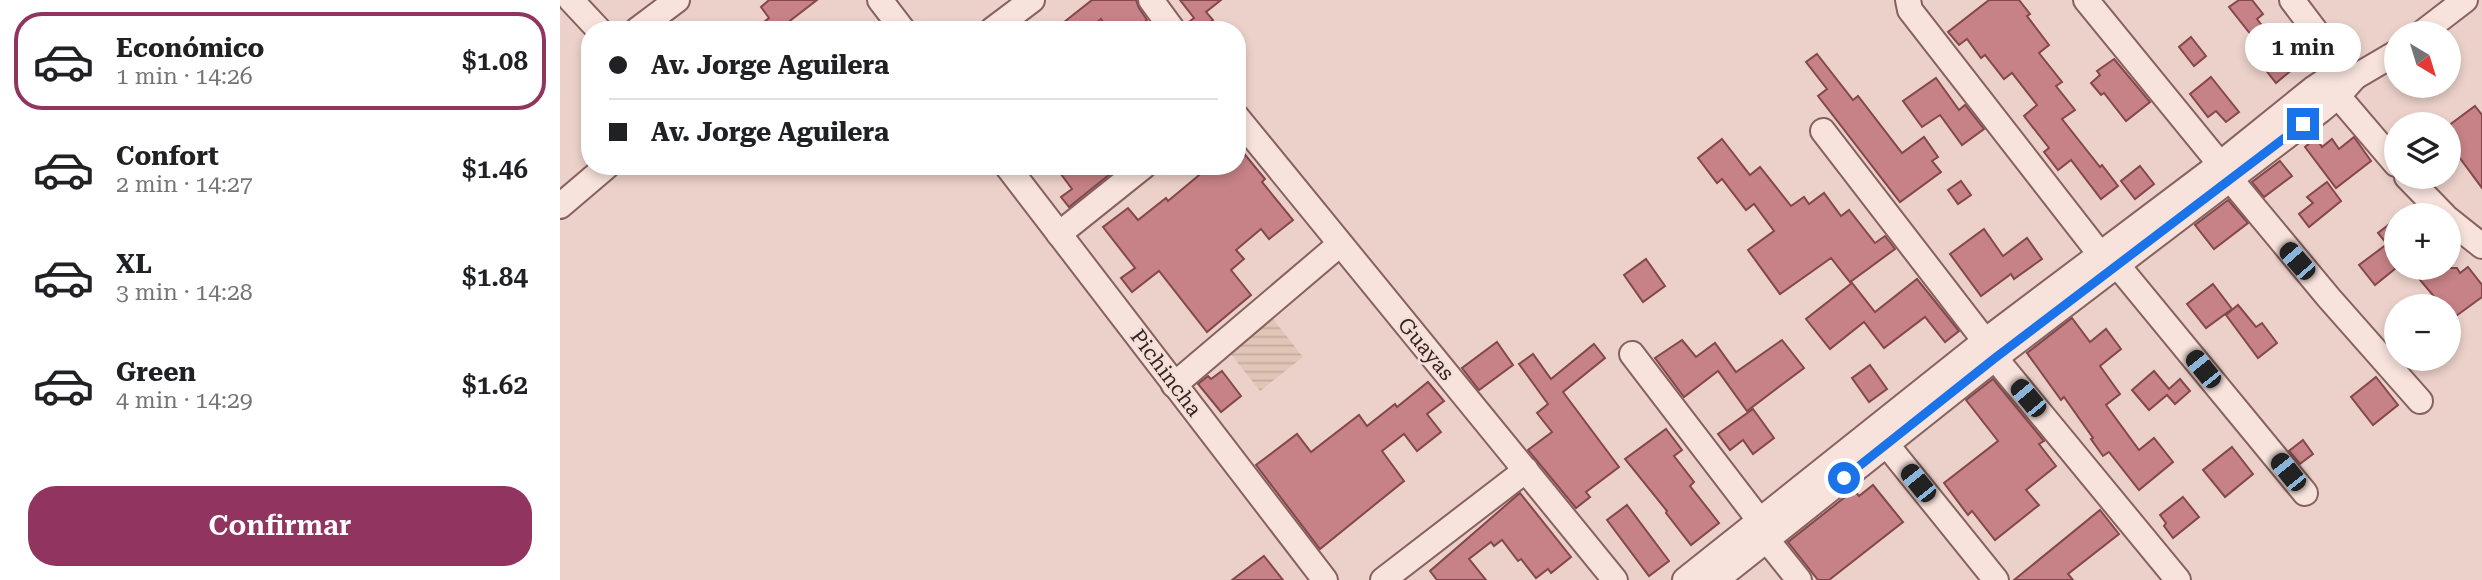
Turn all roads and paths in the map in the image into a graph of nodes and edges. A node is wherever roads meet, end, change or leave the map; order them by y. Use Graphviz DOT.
graph roads {
  1 [pos="571,0"];
  2 [pos="677,0"];
  3 [pos="880,0"];
  4 [pos="1032,0"];
  5 [pos="1151,0"];
  6 [pos="1908,0"];
  7 [pos="2086,0"];
  8 [pos="2292,0"];
  9 [pos="2465,0"];
  10 [pos="591,21"];
  11 [pos="649,21"];
  12 [pos="896,21"];
  13 [pos="1004,21"];
  14 [pos="1166,21"];
  15 [pos="2438,21"];
  16 [pos="2384,60"];
  17 [pos="2345,82"];
  18 [pos="1246,128"];
  19 [pos="1823,131"];
  20 [pos="2384,145"];
  21 [pos="2225,172"];
  22 [pos="596,175"];
  23 [pos="1014,175"];
  24 [pos="1133,175"];
  25 [pos="2419,189"];
  26 [pos="2432,203"];
  27 [pos="560,206"];
  28 [pos="2461,229"];
  29 [pos="1059,234"];
  30 [pos="1340,244"];
  31 [pos="2482,246"];
  32 [pos="2109,260"];
  33 [pos="1990,349"];
  34 [pos="1632,354"];
  35 [pos="1174,385"];
  36 [pos="2420,401"];
  37 [pos="1887,444"];
  38 [pos="1526,470"];
  39 [pos="2305,493"];
  40 [pos="1764,530"];
  41 [pos="1325,580"];
  42 [pos="1382,580"];
  43 [pos="1615,580"];
  44 [pos="1685,580"];
  45 [pos="1716,580"];
  46 [pos="1799,580"];
  47 [pos="1996,580"];
  48 [pos="2178,580"];
  1 -- 10 [label="street"];
  2 -- 11 [label="street"];
  3 -- 12 [label="street"];
  4 -- 13 [label="street"];
  5 -- 14 [label="street"];
  6 -- 32 [label="street"];
  7 -- 21 [label="street"];
  8 -- 17 [label="street"];
  9 -- 15 [label="street"];
  16 -- 17 [label="street"];
  17 -- 20 [label="street"];
  17 -- 21 [label="street"];
  18 -- 30 [label="street, Guayas"];
  19 -- 33 [label="street"];
  21 -- 32 [label="street"];
  21 -- 36 [label="street"];
  22 -- 27 [label="street"];
  23 -- 29 [label="street, Pichincha"];
  24 -- 29 [label="street"];
  25 -- 26 [label="street"];
  28 -- 31 [label="street"];
  29 -- 35 [label="street, Pichincha"];
  30 -- 35 [label="street"];
  30 -- 38 [label="street, Guayas"];
  32 -- 33 [label="street"];
  32 -- 39 [label="street"];
  33 -- 37 [label="street"];
  33 -- 40 [label="street"];
  33 -- 48 [label="street"];
  34 -- 40 [label="street"];
  35 -- 41 [label="street, Pichincha"];
  37 -- 40 [label="street"];
  37 -- 47 [label="street"];
  38 -- 42 [label="street"];
  38 -- 43 [label="street, Guayas"];
  40 -- 44 [label="street"];
  40 -- 45 [label="street"];
  40 -- 46 [label="street"];
}
